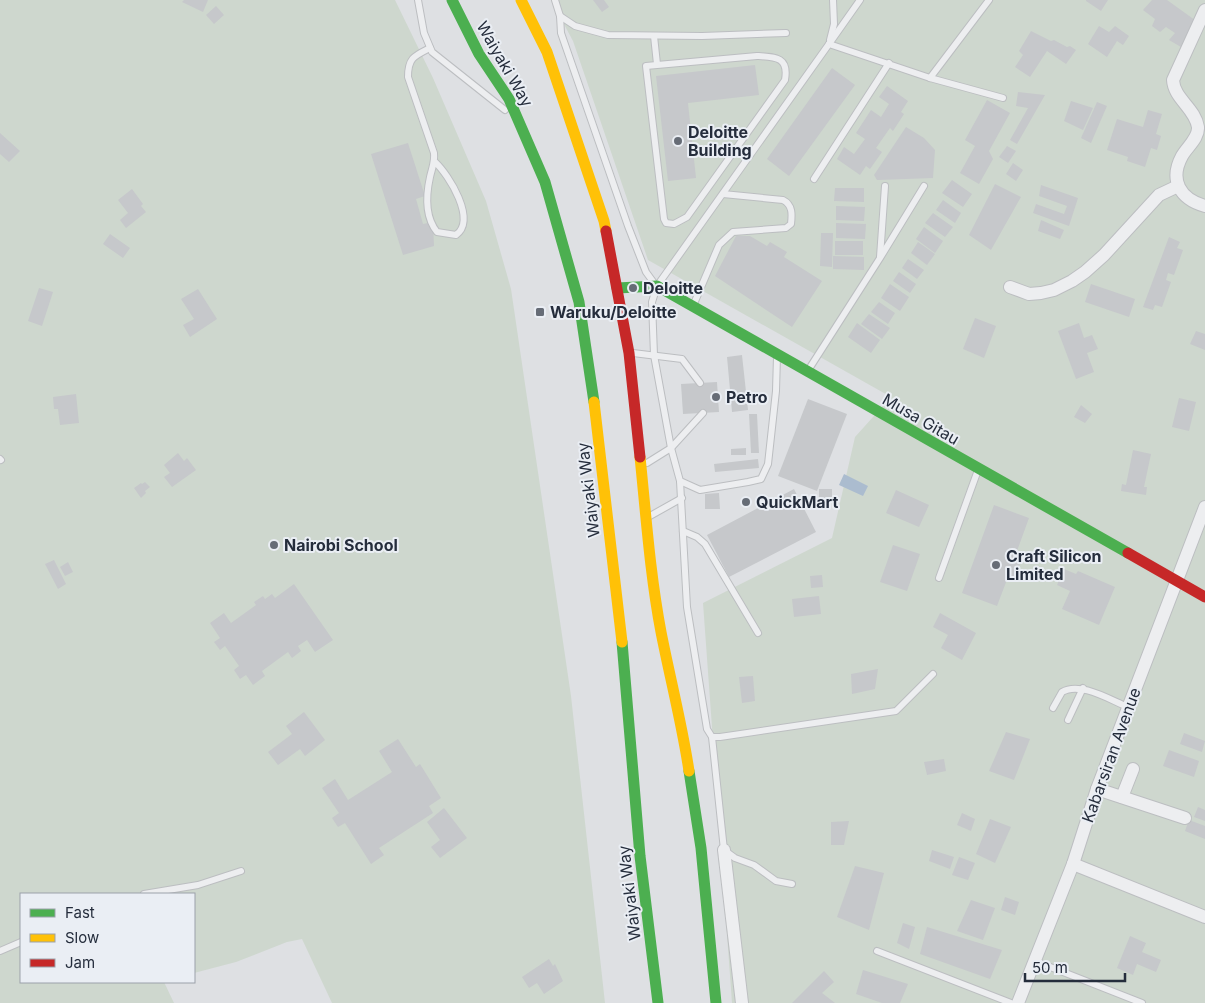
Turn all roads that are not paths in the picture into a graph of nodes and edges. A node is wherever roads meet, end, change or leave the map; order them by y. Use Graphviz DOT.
graph roads {
  1 [pos="418,0"];
  2 [pos="452,0"];
  3 [pos="521,0"];
  4 [pos="555,0"];
  5 [pos="833,0"];
  6 [pos="860,0"];
  7 [pos="988,0"];
  8 [pos="1205,10"];
  9 [pos="560,16"];
  10 [pos="786,33"];
  11 [pos="654,36"];
  12 [pos="829,44"];
  13 [pos="430,48"];
  14 [pos="889,63"];
  15 [pos="657,64"];
  16 [pos="930,78"];
  17 [pos="1003,98"];
  18 [pos="518,119"];
  19 [pos="435,162"];
  20 [pos="814,179"];
  21 [pos="885,186"];
  22 [pos="924,186"];
  23 [pos="1178,186"];
  24 [pos="723,194"];
  25 [pos="1205,206"];
  26 [pos="880,258"];
  27 [pos="657,286"];
  28 [pos="1010,287"];
  29 [pos="617,288"];
  30 [pos="692,308"];
  31 [pos="629,353"];
  32 [pos="654,356"];
  33 [pos="777,356"];
  34 [pos="807,373"];
  35 [pos="700,383"];
  36 [pos="703,413"];
  37 [pos="671,448"];
  38 [pos="642,466"];
  39 [pos="978,470"];
  40 [pos="680,481"];
  41 [pos="682,498"];
  42 [pos="1205,508"];
  43 [pos="648,518"];
  44 [pos="683,531"];
  45 [pos="939,578"];
  46 [pos="1176,581"];
  47 [pos="1205,597"];
  48 [pos="758,633"];
  49 [pos="933,674"];
  50 [pos="1083,688"];
  51 [pos="1128,707"];
  52 [pos="1053,708"];
  53 [pos="1068,720"];
  54 [pos="712,737"];
  55 [pos="1133,769"];
  56 [pos="1097,789"];
  57 [pos="1122,797"];
  58 [pos="1185,818"];
  59 [pos="724,850"];
  60 [pos="1073,864"];
  61 [pos="241,870"];
  62 [pos="792,884"];
  63 [pos="150,893"];
  64 [pos="1205,917"];
  65 [pos="20,942"];
  66 [pos="0,951"];
  67 [pos="877,951"];
  68 [pos="1036,962"];
  69 [pos="658,1003"];
  70 [pos="716,1003"];
  71 [pos="742,1003"];
  72 [pos="1011,1003"];
  73 [pos="1018,1003"];
  74 [pos="1142,1003"];
  1 -- 13 [label="lane"];
  2 -- 18 [label="main road, Waiyaki Way"];
  3 -- 29 [label="main road"];
  4 -- 9 [label="lane"];
  5 -- 12 [label="lane"];
  6 -- 12 [label="lane"];
  7 -- 16 [label="lane"];
  8 -- 23 [label="street"];
  9 -- 11 [label="lane"];
  9 -- 27 [label="lane"];
  10 -- 11 [label="lane"];
  11 -- 15 [label="lane"];
  12 -- 14 [label="lane"];
  12 -- 24 [label="lane"];
  13 -- 18 [label="lane"];
  13 -- 19 [label="lane"];
  14 -- 16 [label="lane"];
  14 -- 20 [label="lane"];
  15 -- 15 [label="lane"];
  16 -- 17 [label="lane"];
  18 -- 69 [label="main road, Waiyaki Way"];
  19 -- 19 [label="lane"];
  21 -- 26 [label="lane"];
  22 -- 26 [label="lane"];
  23 -- 25 [label="street"];
  23 -- 28 [label="street"];
  24 -- 27 [label="lane"];
  24 -- 30 [label="lane"];
  26 -- 34 [label="lane"];
  27 -- 29 [label="main road"];
  27 -- 30 [label="main road, Musa Gitau"];
  27 -- 32 [label="lane"];
  29 -- 31 [label="main road"];
  30 -- 33 [label="main road, Musa Gitau"];
  31 -- 32 [label="lane"];
  31 -- 38 [label="main road"];
  32 -- 35 [label="lane"];
  32 -- 37 [label="lane"];
  33 -- 34 [label="main road, Musa Gitau"];
  33 -- 40 [label="lane"];
  34 -- 39 [label="main road, Musa Gitau"];
  36 -- 37 [label="lane"];
  37 -- 38 [label="lane"];
  37 -- 40 [label="lane"];
  38 -- 43 [label="main road"];
  39 -- 45 [label="lane"];
  39 -- 46 [label="main road, Musa Gitau"];
  40 -- 41 [label="lane"];
  41 -- 43 [label="lane"];
  41 -- 44 [label="lane"];
  42 -- 46 [label="street, Kabarsiran Avenue"];
  43 -- 70 [label="main road"];
  44 -- 48 [label="lane"];
  44 -- 54 [label="lane"];
  46 -- 47 [label="main road, Musa Gitau"];
  46 -- 51 [label="street, Kabarsiran Avenue"];
  49 -- 54 [label="lane"];
  50 -- 51 [label="lane"];
  50 -- 52 [label="lane"];
  50 -- 53 [label="lane"];
  51 -- 56 [label="street, Kabarsiran Avenue"];
  54 -- 59 [label="lane"];
  55 -- 57 [label="street"];
  56 -- 57 [label="street"];
  56 -- 60 [label="street, Kabarsiran Avenue"];
  57 -- 58 [label="street"];
  59 -- 62 [label="lane"];
  59 -- 71 [label="street"];
  60 -- 64 [label="street"];
  60 -- 68 [label="street, Kabarsiran Avenue"];
  61 -- 63 [label="lane"];
  65 -- 66 [label="lane"];
  67 -- 72 [label="lane"];
  68 -- 73 [label="street, Kabarsiran Avenue"];
  68 -- 74 [label="lane"];
}
